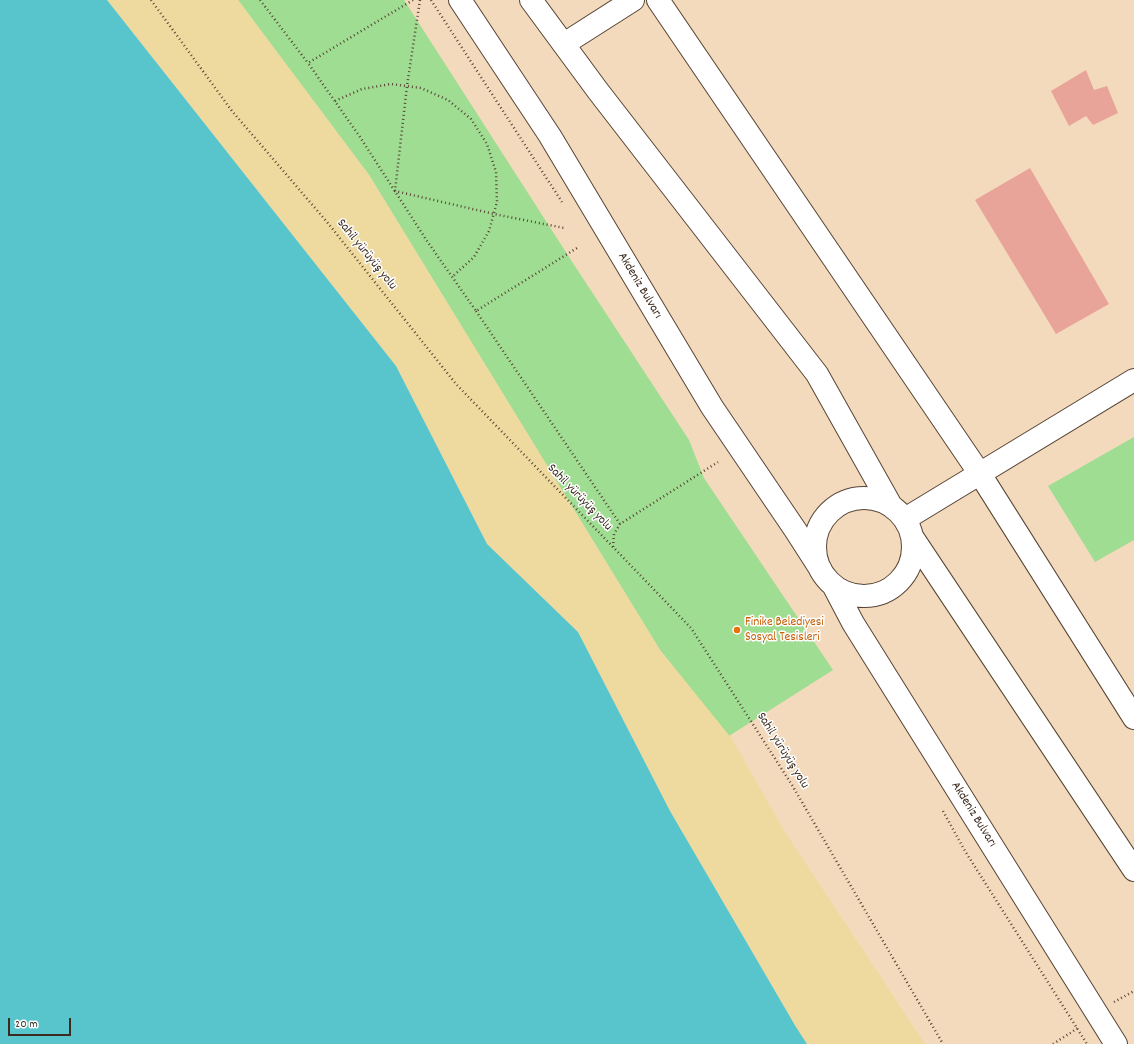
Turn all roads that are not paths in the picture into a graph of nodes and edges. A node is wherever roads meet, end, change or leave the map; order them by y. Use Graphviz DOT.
graph roads {
  1 [pos="460,0"];
  2 [pos="531,0"];
  3 [pos="633,0"];
  4 [pos="658,0"];
  5 [pos="564,44"];
  6 [pos="1134,380"];
  7 [pos="980,474"];
  8 [pos="890,504"];
  9 [pos="909,528"];
  10 [pos="827,578"];
  11 [pos="1134,718"];
  12 [pos="1134,870"];
  13 [pos="1116,1044"];
  1 -- 10 [label="main road, Akdeniz Bulvarı"];
  2 -- 5 [label="main road"];
  3 -- 5 [label="main road"];
  4 -- 7 [label="main road"];
  5 -- 8 [label="main road"];
  6 -- 7 [label="main road"];
  7 -- 9 [label="main road"];
  7 -- 11 [label="main road"];
  8 -- 9 [label="main road"];
  8 -- 10 [label="main road"];
  9 -- 10 [label="main road"];
  9 -- 12 [label="main road"];
  10 -- 13 [label="main road, Akdeniz Bulvarı"];
}
